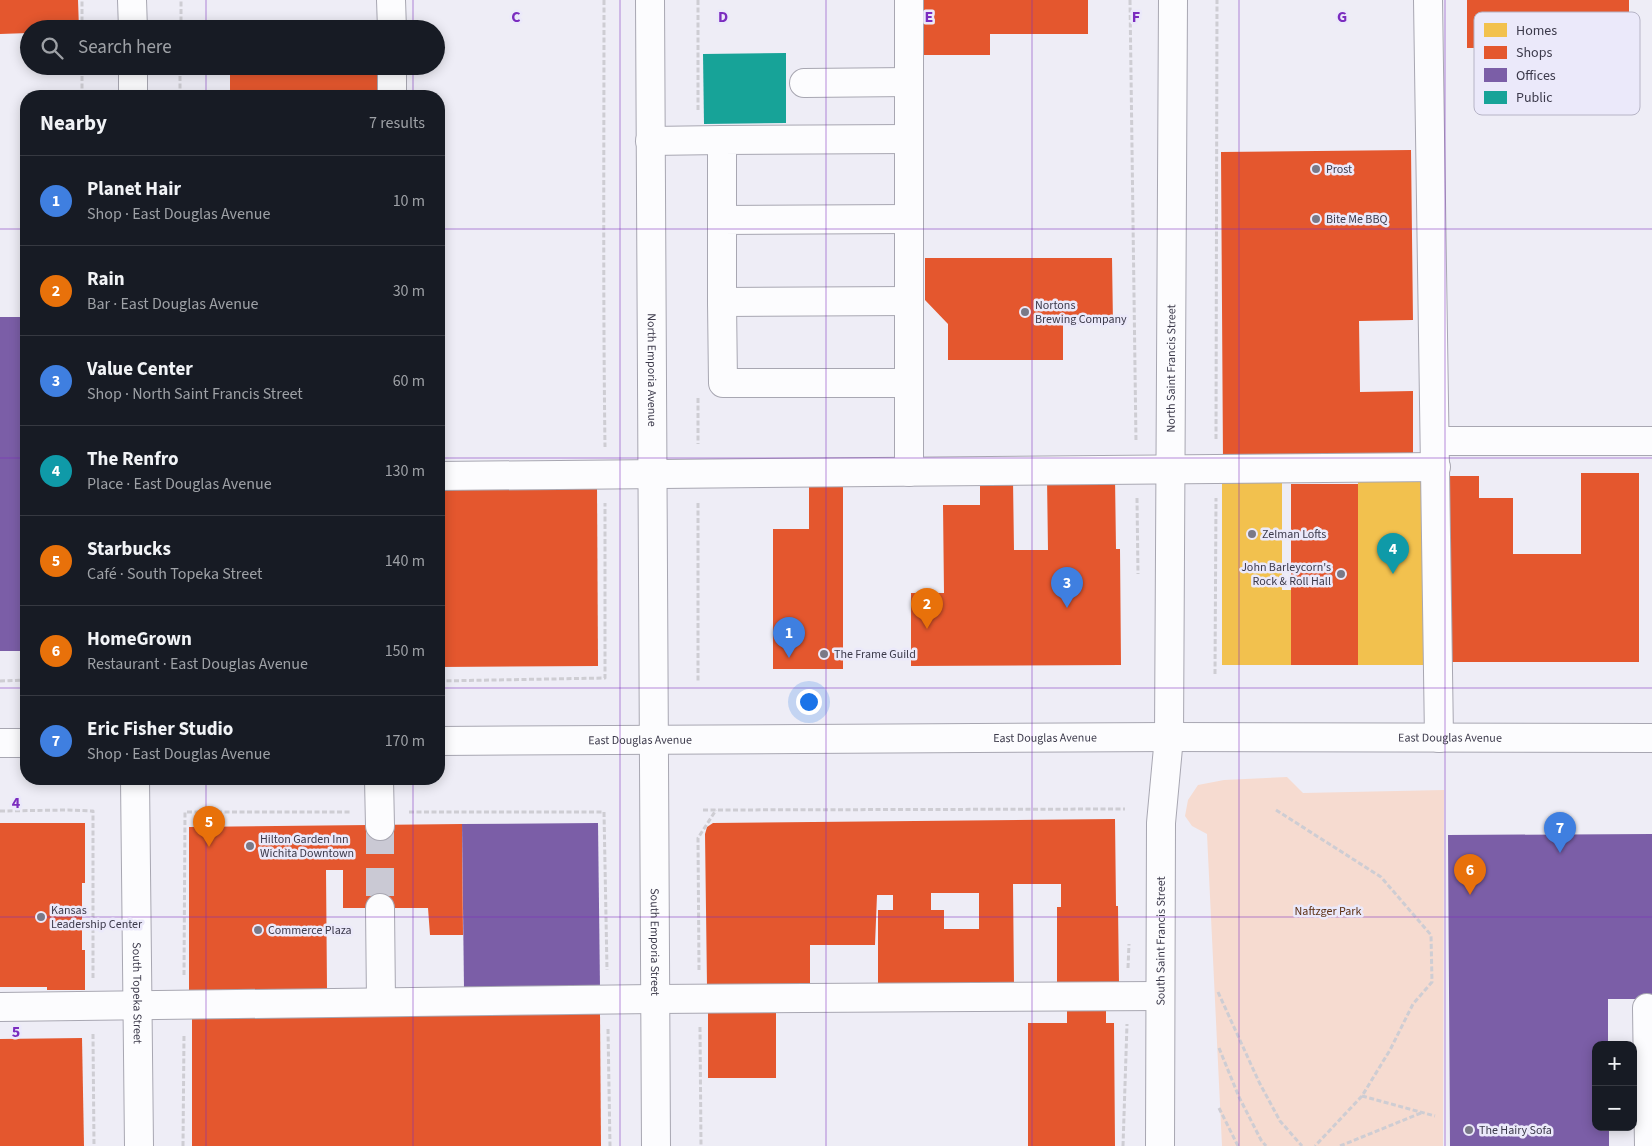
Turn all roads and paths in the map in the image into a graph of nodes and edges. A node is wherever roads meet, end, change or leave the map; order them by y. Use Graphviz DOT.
graph roads {
  1 [pos="82,0"];
  2 [pos="132,0"];
  3 [pos="181,0"];
  4 [pos="391,0"];
  5 [pos="604,0"];
  6 [pos="650,0"];
  7 [pos="909,0"];
  8 [pos="1130,0"];
  9 [pos="1173,0"];
  10 [pos="1217,0"];
  11 [pos="1428,0"];
  12 [pos="82,20"];
  13 [pos="133,20"];
  14 [pos="181,20"];
  15 [pos="392,20"];
  16 [pos="82,75"];
  17 [pos="133,75"];
  18 [pos="180,75"];
  19 [pos="392,75"];
  20 [pos="909,82"];
  21 [pos="804,83"];
  22 [pos="82,90"];
  23 [pos="133,90"];
  24 [pos="180,90"];
  25 [pos="392,90"];
  26 [pos="909,139"];
  27 [pos="722,140"];
  28 [pos="650,142"];
  29 [pos="909,219"];
  30 [pos="722,220"];
  31 [pos="909,301"];
  32 [pos="722,302"];
  33 [pos="908,383"];
  34 [pos="1652,441"];
  35 [pos="1435,454"];
  36 [pos="1137,470"];
  37 [pos="1171,470"];
  38 [pos="1216,470"];
  39 [pos="909,472"];
  40 [pos="605,474"];
  41 [pos="652,474"];
  42 [pos="445,476"];
  43 [pos="1138,577"];
  44 [pos="1215,674"];
  45 [pos="20,680"];
  46 [pos="0,681"];
  47 [pos="445,681"];
  48 [pos="1169,737"];
  49 [pos="1439,738"];
  50 [pos="1652,738"];
  51 [pos="653,740"];
  52 [pos="445,741"];
  53 [pos="0,743"];
  54 [pos="20,743"];
  55 [pos="135,785"];
  56 [pos="379,785"];
  57 [pos="1126,809"];
  58 [pos="703,810"];
  59 [pos="1276,810"];
  60 [pos="0,811"];
  61 [pos="93,811"];
  62 [pos="185,812"];
  63 [pos="604,812"];
  64 [pos="380,819"];
  65 [pos="380,908"];
  66 [pos="1218,992"];
  67 [pos="1160,996"];
  68 [pos="655,999"];
  69 [pos="381,1002"];
  70 [pos="137,1004"];
  71 [pos="0,1006"];
  72 [pos="1647,1008"];
  73 [pos="1219,1048"];
  74 [pos="1362,1096"];
  75 [pos="1219,1108"];
  76 [pos="1421,1113"];
  77 [pos="1435,1116"];
  78 [pos="139,1146"];
  79 [pos="656,1146"];
  80 [pos="1160,1146"];
  81 [pos="1238,1146"];
  82 [pos="1266,1146"];
  83 [pos="1302,1146"];
  84 [pos="1315,1146"];
  85 [pos="1340,1146"];
  86 [pos="1649,1146"];
  1 -- 12 [label="path"];
  2 -- 13 [label="street"];
  3 -- 14 [label="path"];
  4 -- 15 [label="street"];
  5 -- 40 [label="path"];
  6 -- 28 [label="street, North Emporia Avenue"];
  7 -- 20 [label="street"];
  8 -- 36 [label="path"];
  9 -- 37 [label="street, North Saint Francis Street"];
  10 -- 38 [label="path"];
  11 -- 35 [label="street"];
  16 -- 22 [label="path"];
  17 -- 23 [label="street"];
  18 -- 24 [label="path"];
  19 -- 25 [label="street"];
  20 -- 21 [label="street"];
  20 -- 26 [label="street"];
  26 -- 27 [label="street"];
  26 -- 29 [label="street"];
  27 -- 28 [label="street"];
  27 -- 30 [label="street"];
  28 -- 41 [label="street, North Emporia Avenue"];
  29 -- 30 [label="street"];
  29 -- 31 [label="street"];
  30 -- 32 [label="street"];
  31 -- 32 [label="street"];
  31 -- 33 [label="street"];
  32 -- 33 [label="street"];
  33 -- 39 [label="street"];
  34 -- 35 [label="street"];
  35 -- 38 [label="street"];
  35 -- 49 [label="street"];
  36 -- 37 [label="street"];
  36 -- 39 [label="street"];
  36 -- 43 [label="path"];
  37 -- 38 [label="street"];
  37 -- 48 [label="street, North Saint Francis Street"];
  38 -- 44 [label="path"];
  39 -- 41 [label="street"];
  40 -- 41 [label="street"];
  40 -- 42 [label="street"];
  40 -- 47 [label="path"];
  41 -- 51 [label="street, North Emporia Avenue"];
  45 -- 46 [label="path"];
  48 -- 49 [label="street, East Douglas Avenue"];
  48 -- 51 [label="street, East Douglas Avenue"];
  48 -- 67 [label="street, South Saint Francis Street"];
  49 -- 50 [label="street, East Douglas Avenue"];
  51 -- 52 [label="street, East Douglas Avenue"];
  51 -- 68 [label="street, South Emporia Street"];
  53 -- 54 [label="street"];
  55 -- 70 [label="street, South Topeka Street"];
  56 -- 64 [label="street"];
  57 -- 58 [label="path"];
  59 -- 74 [label="path"];
  60 -- 61 [label="path"];
  62 -- 64 [label="path"];
  63 -- 64 [label="path"];
  65 -- 69 [label="street"];
  66 -- 83 [label="path"];
  67 -- 68 [label="street"];
  67 -- 80 [label="street, South Saint Francis Street"];
  68 -- 69 [label="street"];
  68 -- 79 [label="street, South Emporia Street"];
  69 -- 70 [label="street"];
  70 -- 71 [label="street"];
  70 -- 78 [label="street, South Topeka Street"];
  72 -- 86 [label="street"];
  73 -- 82 [label="path"];
  74 -- 76 [label="path"];
  74 -- 84 [label="path"];
  75 -- 81 [label="path"];
  76 -- 77 [label="path"];
  76 -- 85 [label="path"];
}
